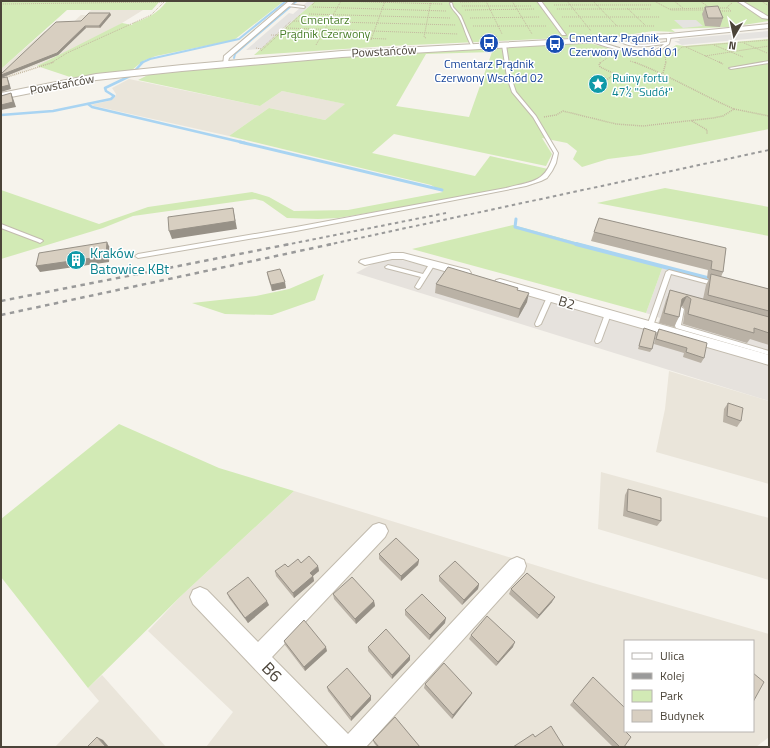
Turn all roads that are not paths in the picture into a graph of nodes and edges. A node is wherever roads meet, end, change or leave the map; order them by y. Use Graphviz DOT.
graph roads {
  1 [pos="539,1"];
  2 [pos="737,1"];
  3 [pos="749,1"];
  4 [pos="290,3"];
  5 [pos="451,4"];
  6 [pos="304,8"];
  7 [pos="764,10"];
  8 [pos="769,18"];
  9 [pos="769,26"];
  10 [pos="564,34"];
  11 [pos="592,37"];
  12 [pos="669,39"];
  13 [pos="620,41"];
  14 [pos="504,45"];
  15 [pos="473,46"];
  16 [pos="623,48"];
  17 [pos="769,62"];
  18 [pos="225,64"];
  19 [pos="731,68"];
  20 [pos="1,96"];
  21 [pos="1,226"];
  22 [pos="40,241"];
  23 [pos="138,256"];
  24 [pos="365,262"];
  25 [pos="432,264"];
  26 [pos="388,267"];
  27 [pos="425,276"];
  28 [pos="476,276"];
  29 [pos="491,280"];
  30 [pos="726,286"];
  31 [pos="418,287"];
  32 [pos="550,297"];
  33 [pos="681,309"];
  34 [pos="608,314"];
  35 [pos="538,324"];
  36 [pos="650,326"];
  37 [pos="598,341"];
  38 [pos="769,353"];
  39 [pos="769,360"];
  40 [pos="379,530"];
  41 [pos="517,566"];
  42 [pos="200,597"];
  43 [pos="258,657"];
  44 [pos="345,747"];
  45 [pos="351,747"];
  1 -- 10 [label="street"];
  2 -- 8 [label="street"];
  3 -- 7 [label="street"];
  4 -- 6 [label="lane"];
  4 -- 18 [label="street"];
  5 -- 15 [label="lane"];
  9 -- 12 [label="street, Powstańców"];
  11 -- 13 [label="street, Powstańców"];
  11 -- 14 [label="street, Powstańców"];
  11 -- 16 [label="lane"];
  12 -- 13 [label="street, Powstańców"];
  12 -- 13 [label="lane"];
  12 -- 16 [label="lane"];
  13 -- 16 [label="lane"];
  14 -- 15 [label="street, Powstańców"];
  14 -- 23 [label="lane"];
  15 -- 18 [label="street, Powstańców"];
  17 -- 19 [label="lane"];
  18 -- 20 [label="street, Powstańców"];
  21 -- 22 [label="lane"];
  24 -- 25 [label="street"];
  25 -- 27 [label="lane"];
  25 -- 28 [label="street"];
  26 -- 27 [label="lane"];
  27 -- 31 [label="lane"];
  29 -- 32 [label="street, B2"];
  30 -- 36 [label="lane"];
  32 -- 34 [label="street, B2"];
  32 -- 35 [label="lane"];
  33 -- 38 [label="lane"];
  34 -- 36 [label="street, B2"];
  34 -- 37 [label="lane"];
  36 -- 39 [label="street, B2"];
  40 -- 43 [label="street"];
  41 -- 45 [label="street"];
  42 -- 43 [label="street, B6"];
  43 -- 44 [label="street, B6"];
}
